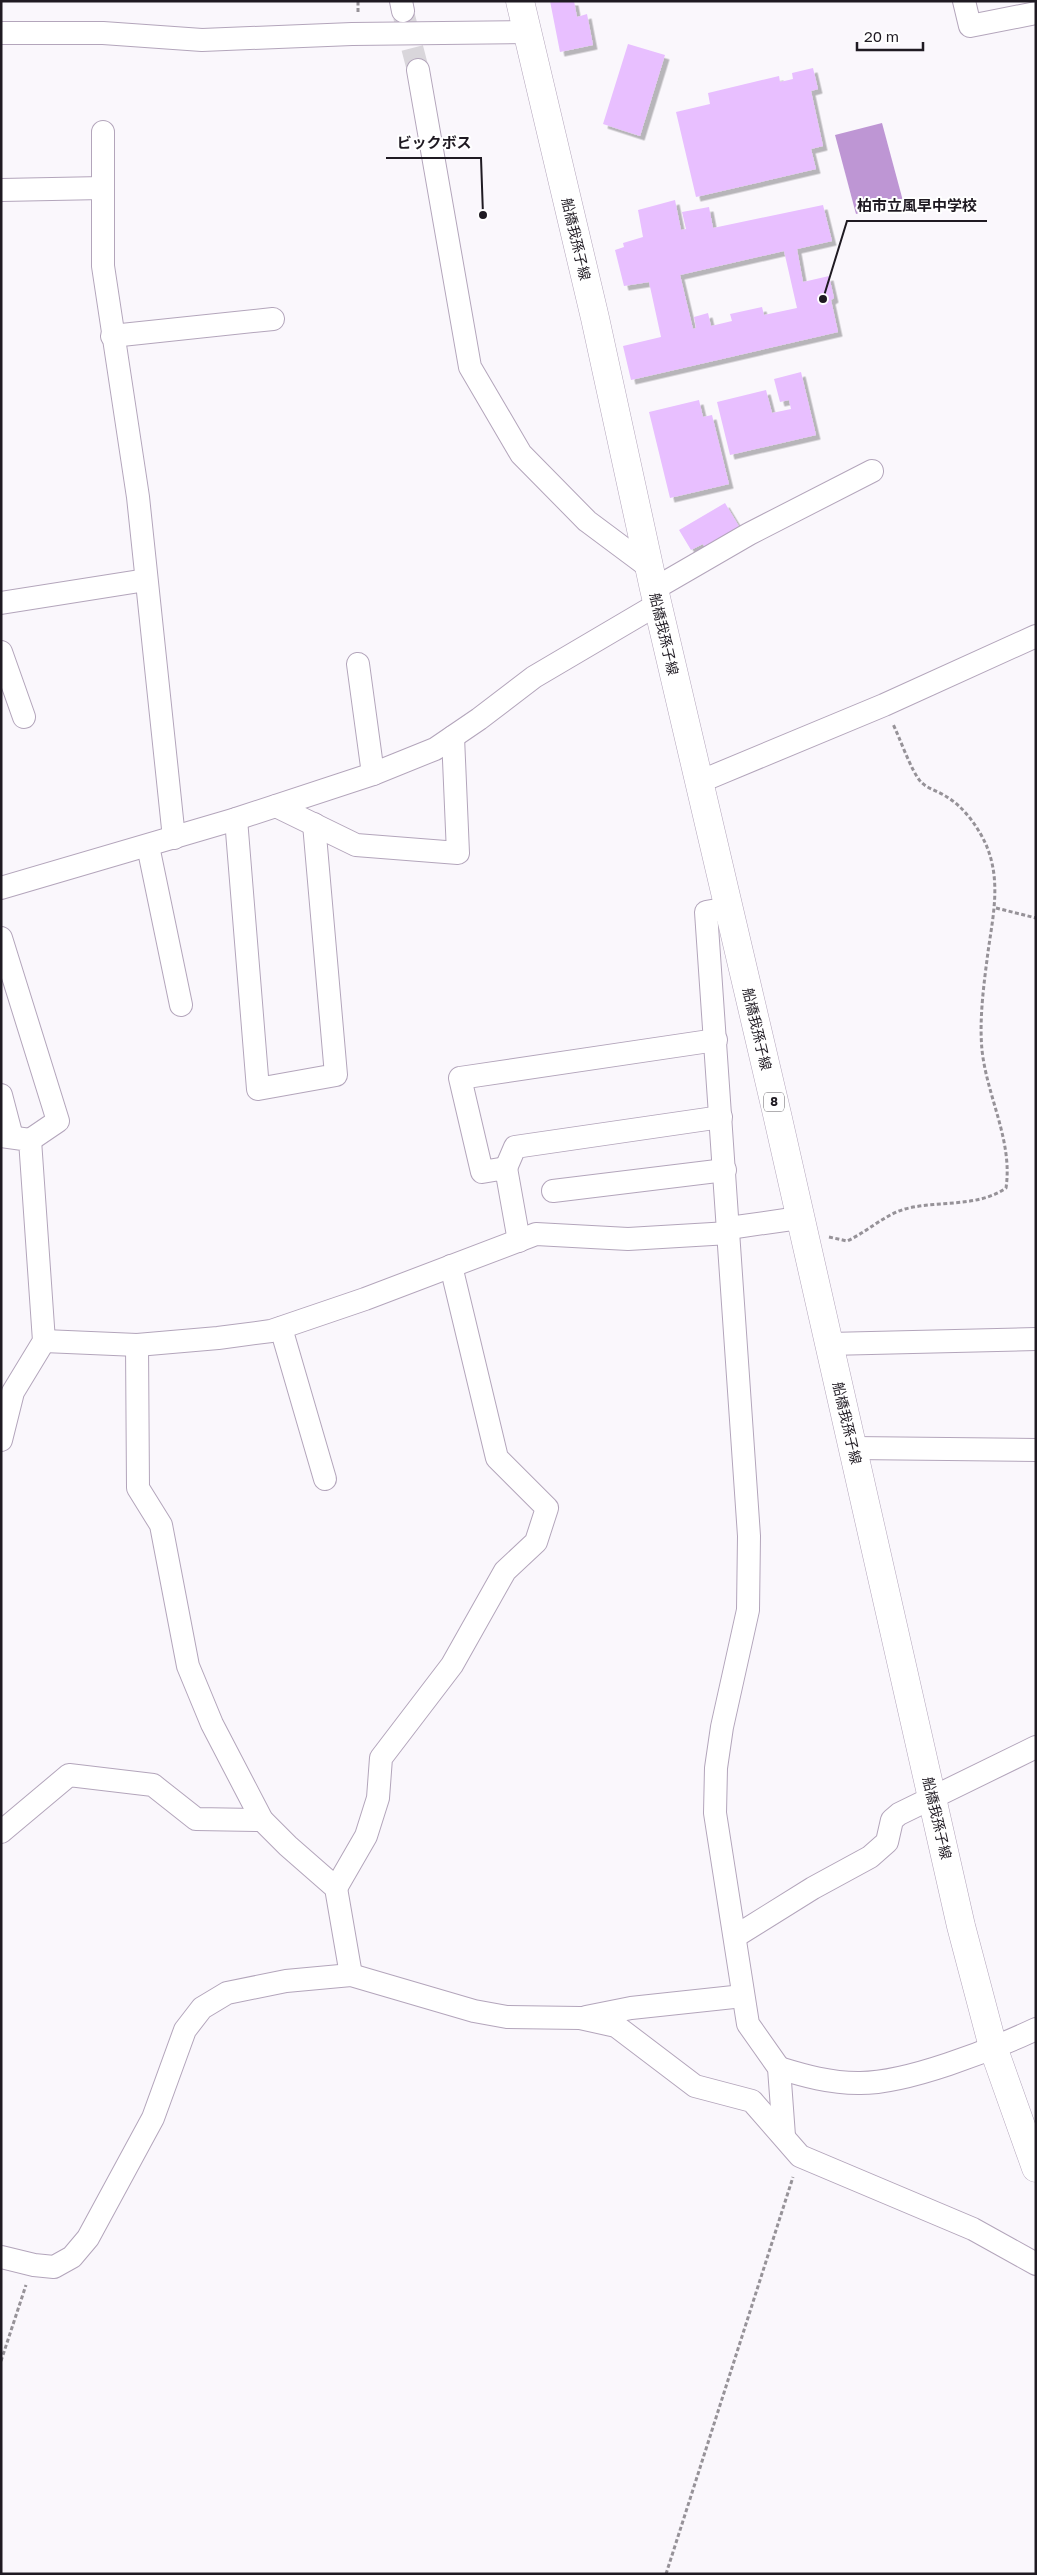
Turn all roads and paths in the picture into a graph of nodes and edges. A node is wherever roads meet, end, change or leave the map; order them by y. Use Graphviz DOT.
graph roads {
  1 [pos="358,1"];
  2 [pos="520,1"];
  3 [pos="964,1"];
  4 [pos="358,8"];
  5 [pos="1036,13"];
  6 [pos="527,32"];
  7 [pos="1,33"];
  8 [pos="418,70"];
  9 [pos="103,132"];
  10 [pos="103,188"];
  11 [pos="1,190"];
  12 [pos="273,319"];
  13 [pos="112,336"];
  14 [pos="872,472"];
  15 [pos="146,580"];
  16 [pos="654,587"];
  17 [pos="1,604"];
  18 [pos="1036,636"];
  19 [pos="1,652"];
  20 [pos="358,664"];
  21 [pos="884,705"];
  22 [pos="24,717"];
  23 [pos="453,737"];
  24 [pos="373,774"];
  25 [pos="699,782"];
  26 [pos="276,806"];
  27 [pos="236,819"];
  28 [pos="314,824"];
  29 [pos="174,838"];
  30 [pos="148,846"];
  31 [pos="1,888"];
  32 [pos="728,908"];
  33 [pos="996,908"];
  34 [pos="1036,918"];
  35 [pos="1,938"];
  36 [pos="181,1005"];
  37 [pos="716,1040"];
  38 [pos="1,1095"];
  39 [pos="721,1117"];
  40 [pos="15,1138"];
  41 [pos="506,1168"];
  42 [pos="725,1170"];
  43 [pos="553,1191"];
  44 [pos="801,1225"];
  45 [pos="729,1230"];
  46 [pos="519,1241"];
  47 [pos="451,1266"];
  48 [pos="281,1328"];
  49 [pos="1036,1339"];
  50 [pos="44,1341"];
  51 [pos="829,1344"];
  52 [pos="137,1345"];
  53 [pos="1,1440"];
  54 [pos="853,1448"];
  55 [pos="1036,1450"];
  56 [pos="325,1479"];
  57 [pos="1036,1747"];
  58 [pos="932,1798"];
  59 [pos="262,1820"];
  60 [pos="4,1825"];
  61 [pos="336,1888"];
  62 [pos="736,1936"];
  63 [pos="351,1975"];
  64 [pos="743,1996"];
  65 [pos="580,2018"];
  66 [pos="1036,2029"];
  67 [pos="993,2047"];
  68 [pos="779,2068"];
  69 [pos="784,2136"];
  70 [pos="800,2156"];
  71 [pos="1036,2168"];
  72 [pos="1,2257"];
  73 [pos="1036,2264"];
  74 [pos="34,2265"];
  75 [pos="1,2361"];
  76 [pos="666,2574"];
  1 -- 4 [label="path"];
  2 -- 6 [label="main road, 船橋我孫子線 / 8"];
  3 -- 5 [label="street"];
  6 -- 7 [label="street"];
  6 -- 16 [label="main road, 船橋我孫子線 / 8"];
  8 -- 16 [label="street"];
  9 -- 10 [label="street"];
  10 -- 11 [label="street"];
  10 -- 13 [label="street"];
  12 -- 13 [label="street"];
  13 -- 15 [label="street"];
  14 -- 16 [label="street"];
  15 -- 17 [label="street"];
  15 -- 29 [label="street"];
  16 -- 23 [label="street"];
  16 -- 25 [label="main road, 船橋我孫子線 / 8"];
  18 -- 21 [label="street"];
  19 -- 22 [label="street"];
  20 -- 24 [label="street"];
  21 -- 25 [label="street"];
  21 -- 33 [label="path"];
  23 -- 24 [label="street"];
  23 -- 28 [label="street"];
  24 -- 26 [label="street"];
  25 -- 32 [label="main road, 船橋我孫子線 / 8"];
  26 -- 27 [label="street"];
  26 -- 28 [label="street"];
  27 -- 28 [label="street"];
  27 -- 29 [label="street"];
  29 -- 30 [label="street"];
  30 -- 31 [label="street"];
  30 -- 36 [label="street"];
  32 -- 37 [label="street"];
  32 -- 44 [label="main road, 船橋我孫子線 / 8"];
  33 -- 34 [label="path"];
  33 -- 44 [label="path"];
  35 -- 40 [label="street"];
  37 -- 39 [label="street"];
  37 -- 41 [label="street"];
  38 -- 40 [label="street"];
  39 -- 41 [label="street"];
  39 -- 42 [label="street"];
  40 -- 50 [label="street"];
  41 -- 46 [label="street"];
  42 -- 43 [label="street"];
  42 -- 45 [label="street"];
  44 -- 45 [label="street"];
  44 -- 51 [label="main road, 船橋我孫子線 / 8"];
  45 -- 46 [label="street"];
  45 -- 62 [label="street"];
  46 -- 47 [label="street"];
  47 -- 48 [label="street"];
  47 -- 61 [label="street"];
  48 -- 52 [label="street"];
  48 -- 56 [label="street"];
  49 -- 51 [label="street"];
  50 -- 52 [label="street"];
  50 -- 53 [label="street"];
  51 -- 54 [label="main road, 船橋我孫子線 / 8"];
  52 -- 59 [label="street"];
  54 -- 55 [label="street"];
  54 -- 58 [label="main road, 船橋我孫子線 / 8"];
  57 -- 58 [label="street"];
  58 -- 62 [label="street"];
  58 -- 67 [label="main road, 船橋我孫子線 / 8"];
  59 -- 60 [label="street"];
  59 -- 61 [label="street"];
  61 -- 63 [label="street"];
  62 -- 64 [label="street"];
  63 -- 65 [label="street"];
  63 -- 74 [label="street"];
  64 -- 65 [label="street"];
  64 -- 68 [label="street"];
  65 -- 69 [label="street"];
  66 -- 67 [label="street"];
  67 -- 68 [label="street"];
  67 -- 71 [label="main road, 船橋我孫子線 / 8"];
  68 -- 69 [label="street"];
  69 -- 70 [label="street"];
  70 -- 73 [label="street"];
  70 -- 76 [label="path"];
  72 -- 74 [label="street"];
  74 -- 75 [label="path"];
}
